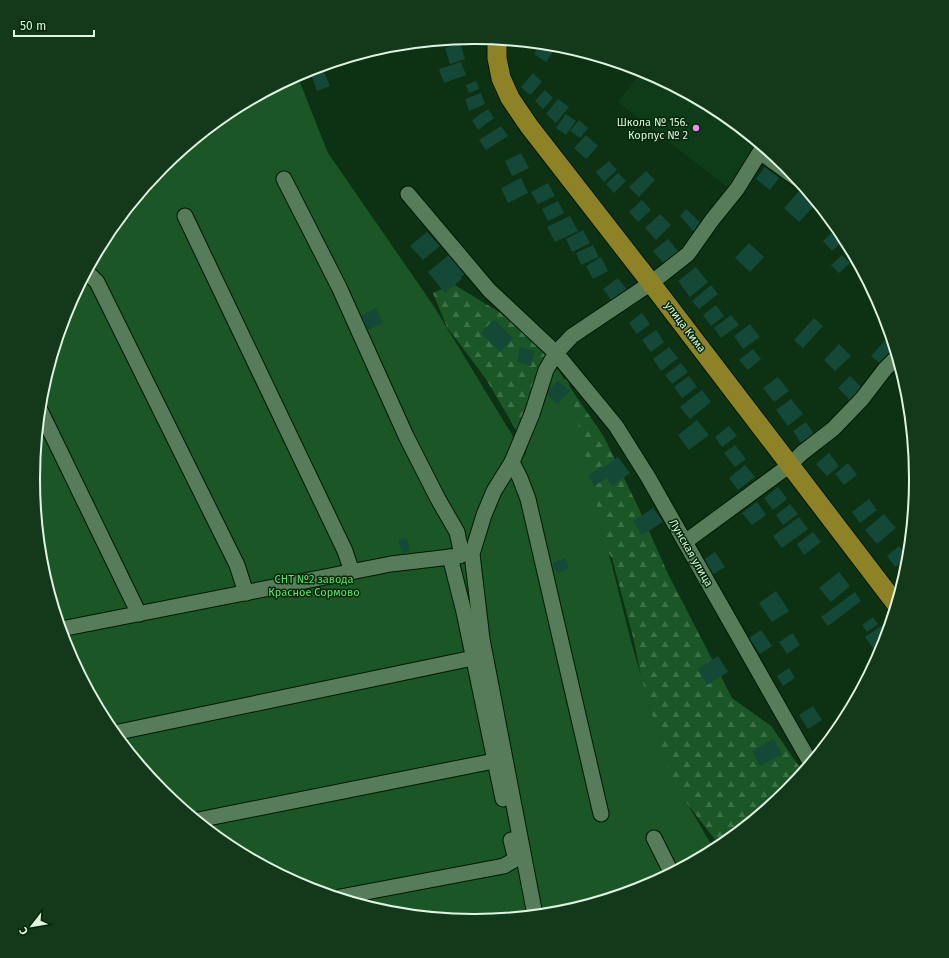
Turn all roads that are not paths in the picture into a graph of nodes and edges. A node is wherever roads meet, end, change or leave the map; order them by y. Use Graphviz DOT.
graph roads {
  1 [pos="497,45"];
  2 [pos="760,151"];
  3 [pos="284,179"];
  4 [pos="408,194"];
  5 [pos="185,216"];
  6 [pos="91,276"];
  7 [pos="651,283"];
  8 [pos="556,353"];
  9 [pos="893,362"];
  10 [pos="44,419"];
  11 [pos="512,462"];
  12 [pos="790,465"];
  13 [pos="685,542"];
  14 [pos="461,555"];
  15 [pos="352,572"];
  16 [pos="246,593"];
  17 [pos="892,599"];
  18 [pos="139,614"];
  19 [pos="66,628"];
  20 [pos="473,658"];
  21 [pos="121,732"];
  22 [pos="807,757"];
  23 [pos="494,761"];
  24 [pos="601,814"];
  25 [pos="204,819"];
  26 [pos="654,838"];
  27 [pos="670,868"];
  28 [pos="350,895"];
  29 [pos="534,909"];
  1 -- 7 [label="main road, улица Кима"];
  2 -- 7 [label="street"];
  3 -- 14 [label="street"];
  4 -- 8 [label="street, Лунская улица"];
  5 -- 15 [label="street"];
  6 -- 16 [label="street"];
  7 -- 8 [label="street"];
  7 -- 12 [label="main road, улица Кима"];
  8 -- 11 [label="street"];
  8 -- 13 [label="street, Лунская улица"];
  9 -- 12 [label="street"];
  10 -- 18 [label="street"];
  11 -- 14 [label="street"];
  11 -- 24 [label="street"];
  12 -- 13 [label="street"];
  12 -- 17 [label="main road, улица Кима"];
  13 -- 22 [label="street, Лунская улица"];
  14 -- 15 [label="street"];
  14 -- 20 [label="street"];
  14 -- 29 [label="street"];
  15 -- 16 [label="street"];
  16 -- 18 [label="street"];
  18 -- 19 [label="street"];
  20 -- 21 [label="street"];
  20 -- 23 [label="street"];
  23 -- 25 [label="street"];
  23 -- 28 [label="street"];
  26 -- 27 [label="street"];
}
